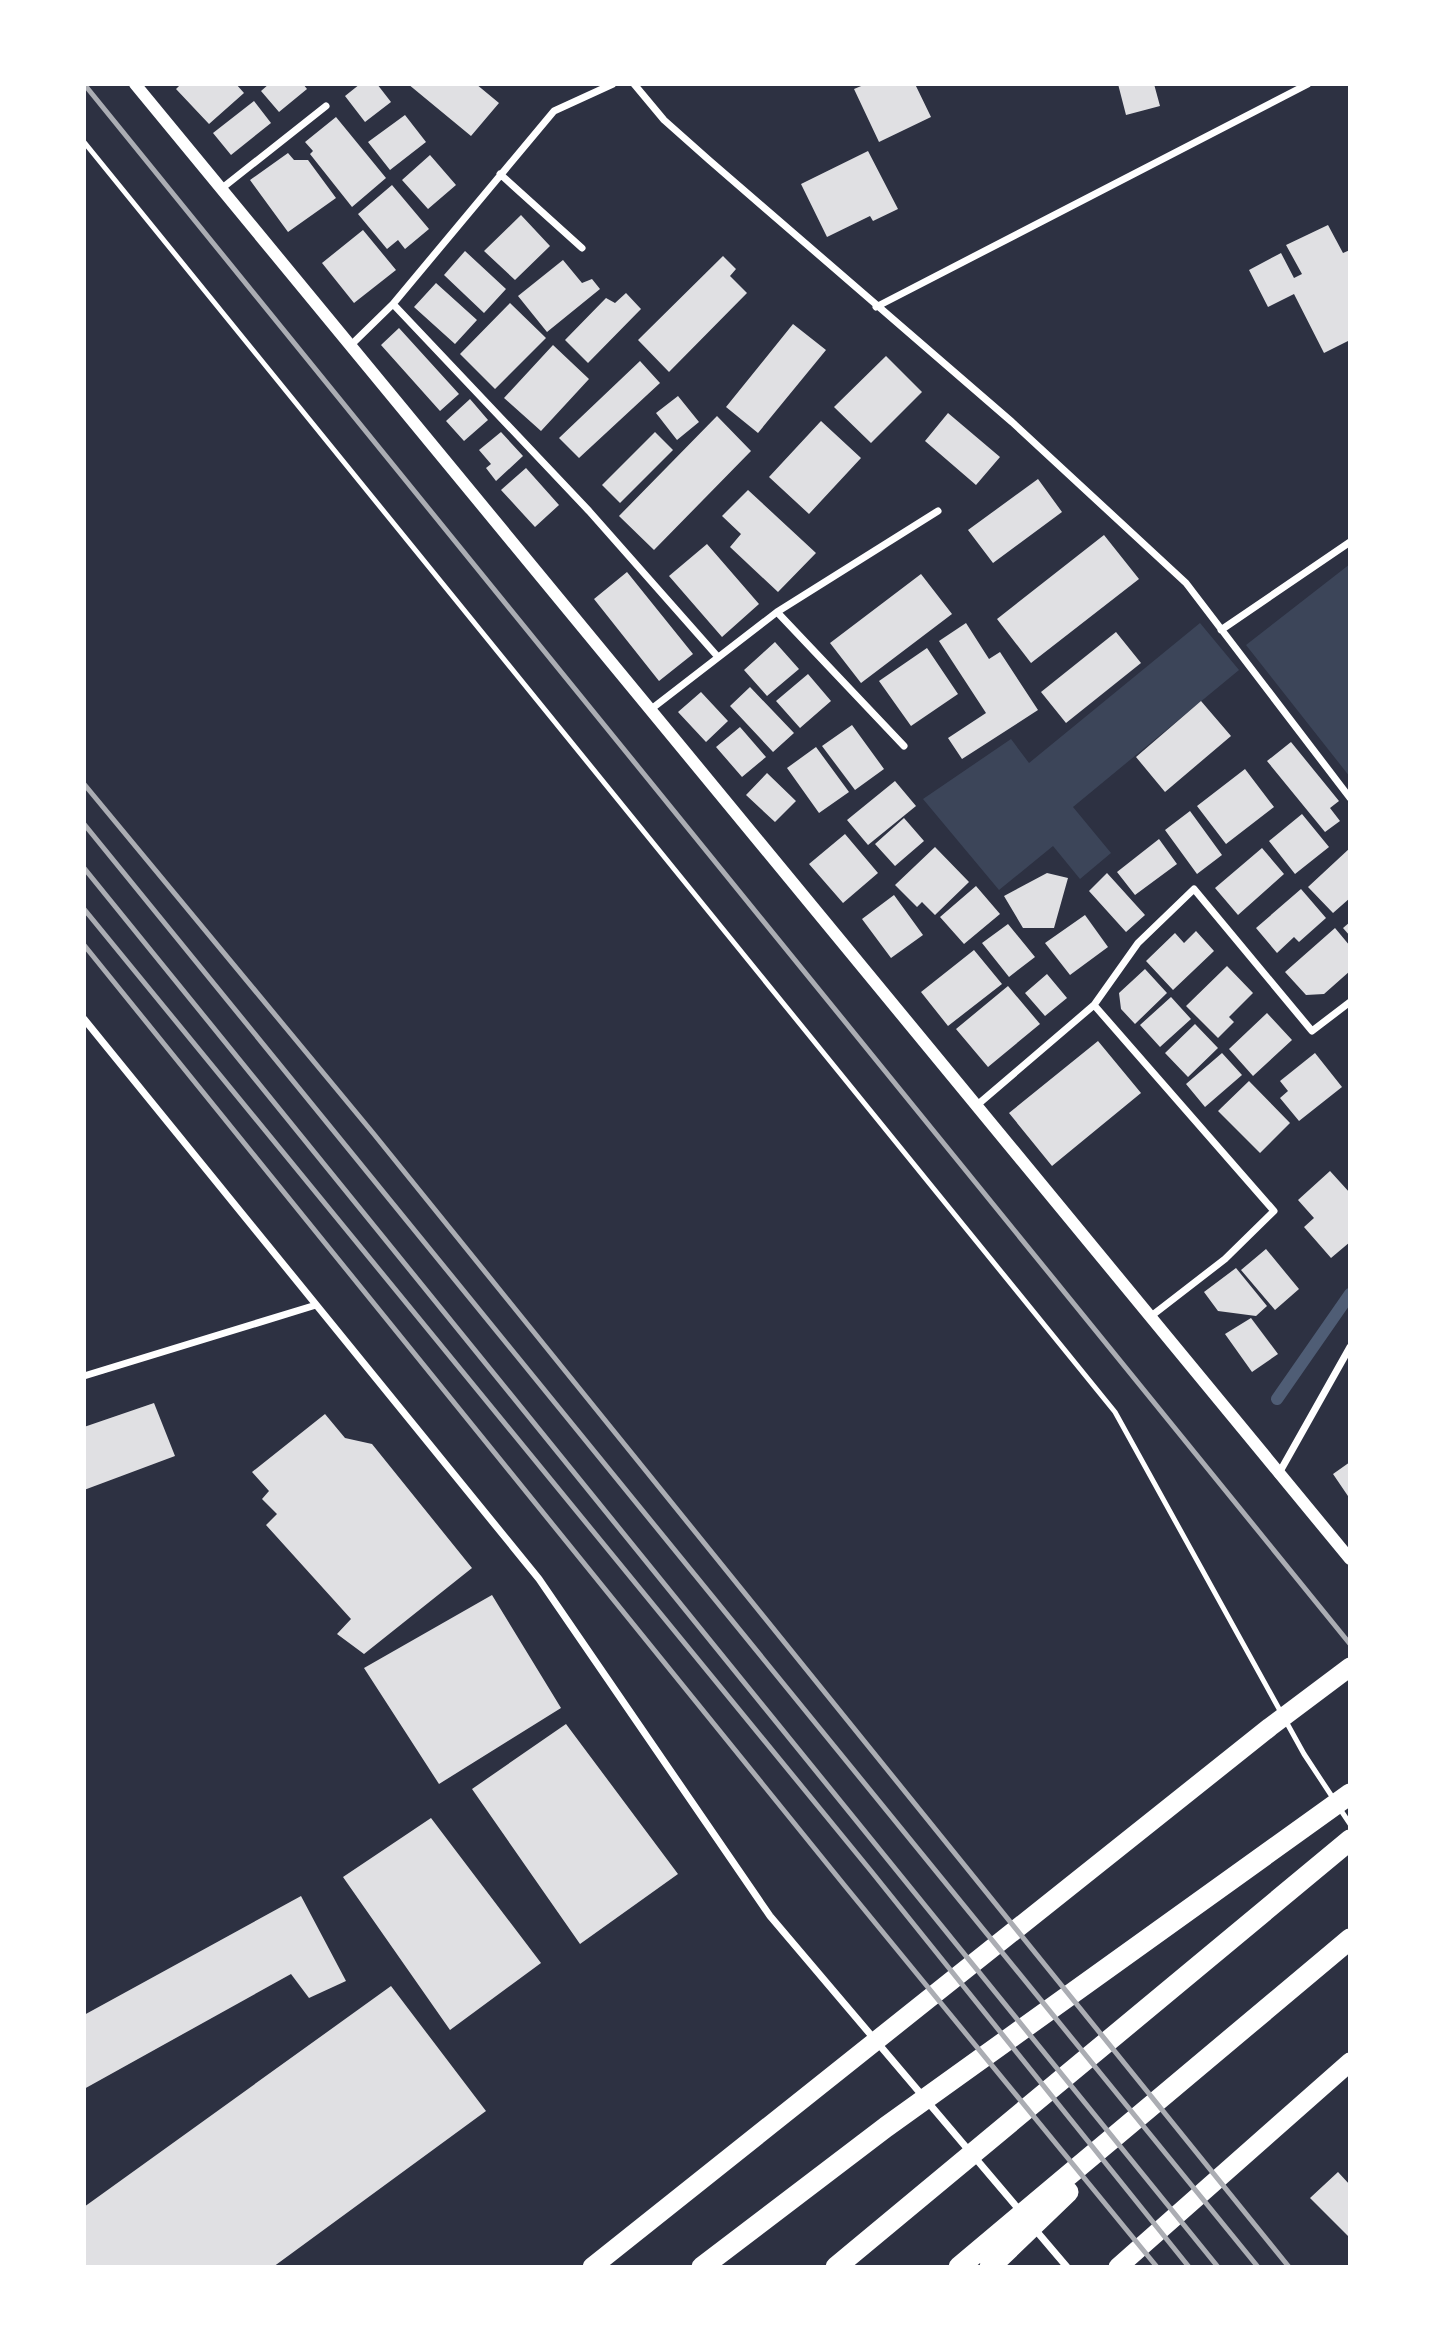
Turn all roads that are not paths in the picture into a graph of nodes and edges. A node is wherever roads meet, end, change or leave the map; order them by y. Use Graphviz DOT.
graph roads {
  1 [pos="135,84"];
  2 [pos="612,84"];
  3 [pos="634,84"];
  4 [pos="1308,84"];
  5 [pos="326,106"];
  6 [pos="84,142"];
  7 [pos="500,174"];
  8 [pos="221,189"];
  9 [pos="582,248"];
  10 [pos="393,304"];
  11 [pos="876,307"];
  12 [pos="350,346"];
  13 [pos="938,511"];
  14 [pos="1350,542"];
  15 [pos="777,612"];
  16 [pos="1221,630"];
  17 [pos="718,657"];
  18 [pos="649,710"];
  19 [pos="904,746"];
  20 [pos="1350,798"];
  21 [pos="1350,1002"];
  22 [pos="1094,1005"];
  23 [pos="84,1019"];
  24 [pos="93,1030"];
  25 [pos="84,1032"];
  26 [pos="976,1106"];
  27 [pos="316,1305"];
  28 [pos="1148,1318"];
  29 [pos="1350,1347"];
  30 [pos="84,1376"];
  31 [pos="1278,1476"];
  32 [pos="1350,1559"];
  33 [pos="1350,1667"];
  34 [pos="1350,1794"];
  35 [pos="1350,1824"];
  36 [pos="1350,1840"];
  37 [pos="1350,1939"];
  38 [pos="1218,2047"];
  39 [pos="1350,2062"];
  40 [pos="592,2267"];
  41 [pos="702,2267"];
  42 [pos="836,2267"];
  43 [pos="959,2267"];
  44 [pos="989,2267"];
  45 [pos="1067,2267"];
  46 [pos="1118,2267"];
  1 -- 8 [label="street"];
  2 -- 7 [label="street"];
  3 -- 11 [label="street"];
  4 -- 11 [label="street"];
  5 -- 8 [label="street"];
  6 -- 35 [label="lane"];
  7 -- 9 [label="street"];
  7 -- 10 [label="street"];
  8 -- 12 [label="street"];
  10 -- 12 [label="street"];
  10 -- 17 [label="street"];
  11 -- 16 [label="street"];
  12 -- 18 [label="street"];
  13 -- 15 [label="street"];
  14 -- 16 [label="street"];
  15 -- 17 [label="street"];
  15 -- 19 [label="street"];
  16 -- 20 [label="street"];
  17 -- 18 [label="street"];
  18 -- 26 [label="street"];
  21 -- 22 [label="street"];
  22 -- 26 [label="street"];
  22 -- 28 [label="street"];
  23 -- 24 [label="street"];
  24 -- 25 [label="street"];
  24 -- 27 [label="street"];
  26 -- 28 [label="street"];
  27 -- 30 [label="street"];
  27 -- 45 [label="street"];
  28 -- 31 [label="street"];
  29 -- 31 [label="street"];
  31 -- 32 [label="street"];
  33 -- 40 [label="highway"];
  34 -- 41 [label="highway"];
  36 -- 42 [label="highway"];
  37 -- 38 [label="highway"];
  38 -- 43 [label="highway"];
  38 -- 44 [label="highway"];
  39 -- 46 [label="highway"];
}
